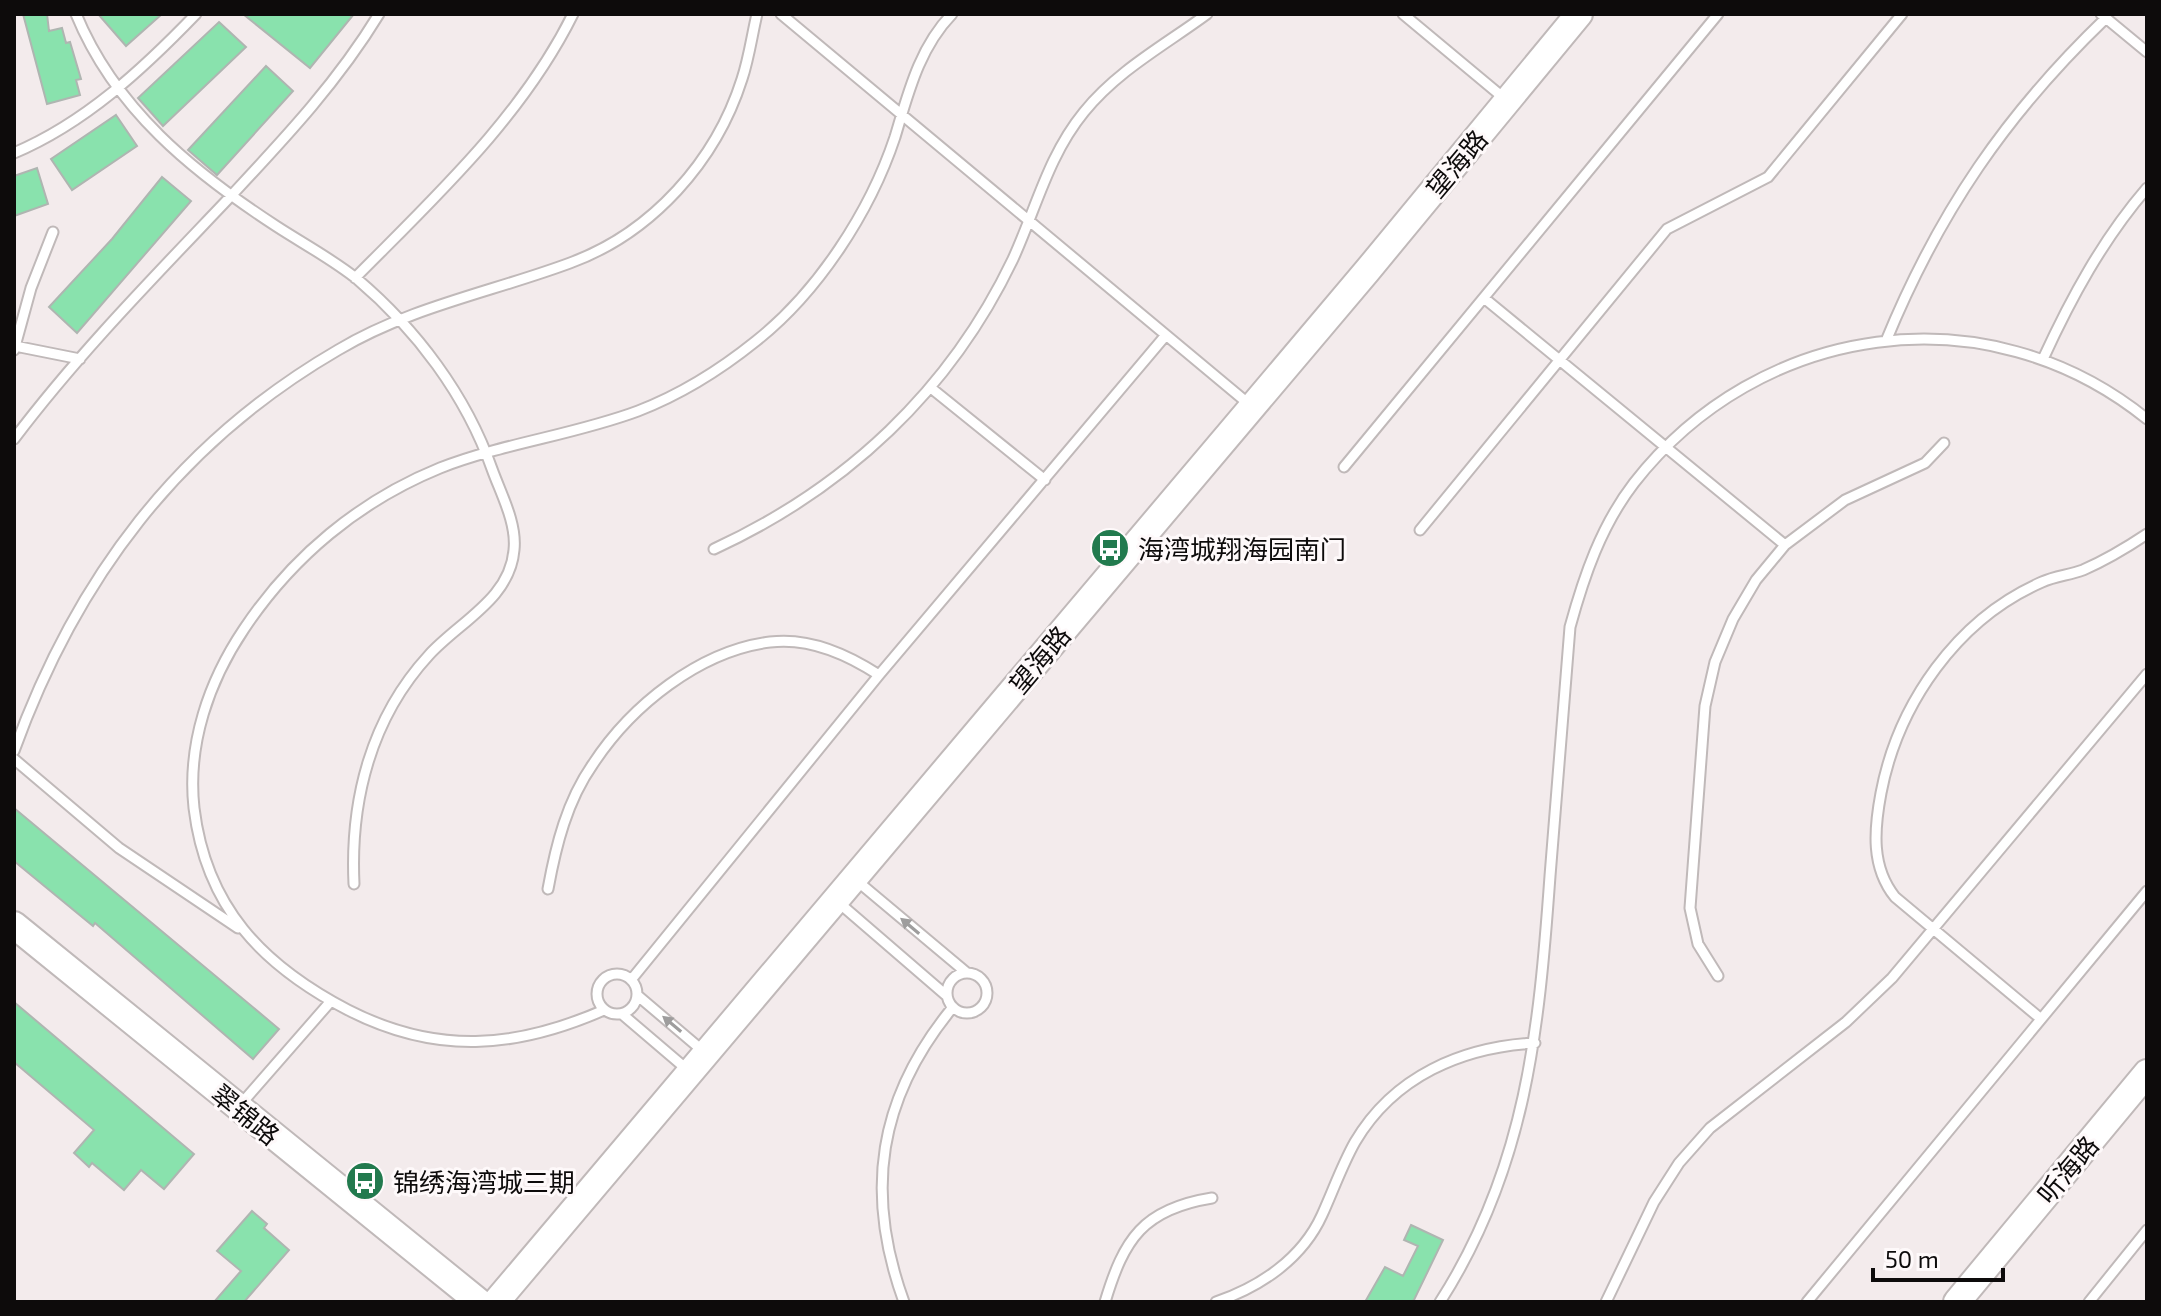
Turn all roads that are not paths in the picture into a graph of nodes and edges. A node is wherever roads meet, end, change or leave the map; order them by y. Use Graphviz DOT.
graph roads {
  1 [pos="76,14"];
  2 [pos="196,14"];
  3 [pos="379,14"];
  4 [pos="573,14"];
  5 [pos="757,14"];
  6 [pos="781,14"];
  7 [pos="952,14"];
  8 [pos="1207,14"];
  9 [pos="1403,14"];
  10 [pos="1579,14"];
  11 [pos="1718,14"];
  12 [pos="1902,14"];
  13 [pos="2104,16"];
  14 [pos="2147,52"];
  15 [pos="118,87"];
  16 [pos="1507,101"];
  17 [pos="899,113"];
  18 [pos="14,153"];
  19 [pos="2147,188"];
  20 [pos="230,196"];
  21 [pos="1029,220"];
  22 [pos="53,232"];
  23 [pos="355,278"];
  24 [pos="1484,298"];
  25 [pos="398,318"];
  26 [pos="1166,335"];
  27 [pos="1886,341"];
  28 [pos="14,348"];
  29 [pos="80,359"];
  30 [pos="2043,359"];
  31 [pos="1559,360"];
  32 [pos="931,388"];
  33 [pos="1252,407"];
  34 [pos="2147,419"];
  35 [pos="14,439"];
  36 [pos="1944,443"];
  37 [pos="1665,446"];
  38 [pos="487,453"];
  39 [pos="1344,467"];
  40 [pos="1045,480"];
  41 [pos="1420,530"];
  42 [pos="2147,534"];
  43 [pos="1785,545"];
  44 [pos="714,549"];
  45 [pos="2147,674"];
  46 [pos="879,675"];
  47 [pos="14,751"];
  48 [pos="14,759"];
  49 [pos="854,878"];
  50 [pos="354,884"];
  51 [pos="548,889"];
  52 [pos="2147,891"];
  53 [pos="835,900"];
  54 [pos="14,925"];
  55 [pos="1935,931"];
  56 [pos="244,932"];
  57 [pos="967,973"];
  58 [pos="1718,976"];
  59 [pos="631,980"];
  60 [pos="637,995"];
  61 [pos="947,996"];
  62 [pos="331,1001"];
  63 [pos="953,1007"];
  64 [pos="604,1010"];
  65 [pos="622,1014"];
  66 [pos="2041,1019"];
  67 [pos="1535,1043"];
  68 [pos="698,1063"];
  69 [pos="2147,1073"];
  70 [pos="238,1107"];
  71 [pos="1212,1198"];
  72 [pos="2147,1230"];
  73 [pos="479,1302"];
  74 [pos="496,1302"];
  75 [pos="904,1302"];
  76 [pos="1105,1302"];
  77 [pos="1216,1302"];
  78 [pos="1440,1302"];
  79 [pos="1606,1302"];
  80 [pos="1807,1302"];
  81 [pos="1957,1302"];
  82 [pos="2089,1302"];
  1 -- 15 [label="lane"];
  2 -- 15 [label="lane"];
  3 -- 20 [label="lane"];
  4 -- 23 [label="lane"];
  5 -- 25 [label="lane"];
  6 -- 17 [label="lane"];
  7 -- 17 [label="lane"];
  8 -- 21 [label="lane"];
  9 -- 16 [label="lane"];
  10 -- 16 [label="street, 望海路"];
  11 -- 24 [label="lane"];
  12 -- 31 [label="lane"];
  13 -- 14 [label="lane"];
  13 -- 27 [label="lane"];
  15 -- 18 [label="lane"];
  15 -- 20 [label="lane"];
  16 -- 33 [label="street, 望海路"];
  17 -- 21 [label="lane"];
  17 -- 38 [label="lane"];
  19 -- 30 [label="lane"];
  20 -- 23 [label="lane"];
  20 -- 29 [label="lane"];
  21 -- 26 [label="lane"];
  21 -- 32 [label="lane"];
  22 -- 28 [label="lane"];
  23 -- 25 [label="lane"];
  24 -- 31 [label="lane"];
  24 -- 39 [label="lane"];
  25 -- 38 [label="lane"];
  25 -- 47 [label="lane"];
  26 -- 33 [label="lane"];
  26 -- 40 [label="lane"];
  27 -- 30 [label="lane"];
  27 -- 37 [label="lane"];
  28 -- 29 [label="lane"];
  29 -- 35 [label="lane"];
  30 -- 34 [label="lane"];
  31 -- 37 [label="lane"];
  31 -- 41 [label="lane"];
  32 -- 40 [label="lane"];
  32 -- 44 [label="lane"];
  33 -- 49 [label="street, 望海路"];
  36 -- 43 [label="lane"];
  37 -- 43 [label="lane"];
  37 -- 67 [label="lane"];
  38 -- 50 [label="lane"];
  38 -- 56 [label="lane"];
  40 -- 46 [label="lane"];
  42 -- 55 [label="lane"];
  43 -- 58 [label="lane"];
  45 -- 55 [label="lane"];
  46 -- 51 [label="lane"];
  46 -- 59 [label="lane"];
  48 -- 56 [label="lane"];
  49 -- 53 [label="street, 望海路"];
  57 -- 49 [label="lane, one-way"];
  52 -- 66 [label="lane"];
  53 -- 61 [label="lane"];
  53 -- 68 [label="street, 望海路"];
  54 -- 70 [label="street, 翠锦路"];
  55 -- 66 [label="lane"];
  55 -- 79 [label="lane"];
  56 -- 62 [label="lane"];
  57 -- 61 [label="lane"];
  57 -- 63 [label="lane"];
  59 -- 60 [label="lane"];
  59 -- 64 [label="lane"];
  60 -- 65 [label="lane"];
  68 -- 60 [label="lane, one-way"];
  61 -- 63 [label="lane"];
  62 -- 64 [label="lane"];
  62 -- 70 [label="lane"];
  63 -- 75 [label="lane"];
  64 -- 65 [label="lane"];
  65 -- 68 [label="lane"];
  66 -- 80 [label="lane"];
  67 -- 77 [label="lane"];
  67 -- 78 [label="lane"];
  68 -- 74 [label="street, 望海路"];
  69 -- 81 [label="street, 听海路"];
  70 -- 73 [label="street, 翠锦路"];
  71 -- 76 [label="lane"];
  72 -- 82 [label="lane"];
}
